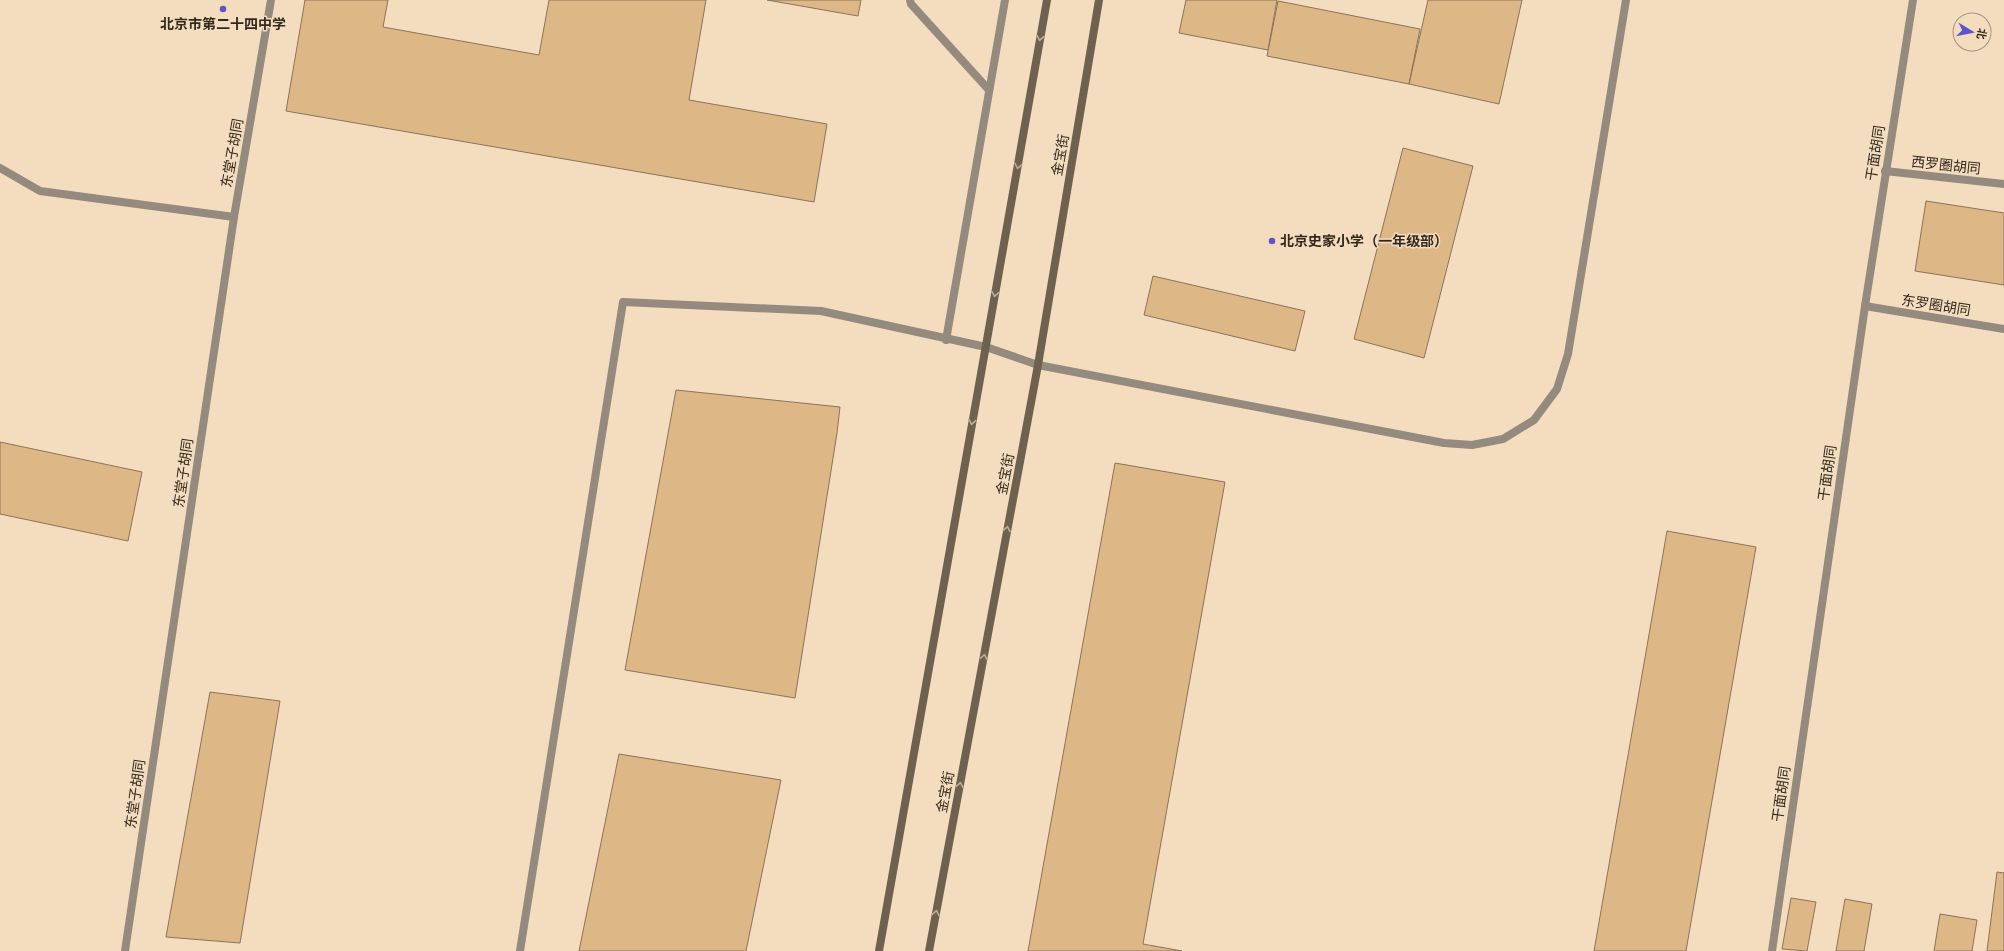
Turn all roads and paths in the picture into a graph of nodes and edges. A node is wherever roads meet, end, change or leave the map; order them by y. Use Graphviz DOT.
graph roads {
  1 [pos="271,0"];
  2 [pos="910,0"];
  3 [pos="1005,0"];
  4 [pos="1047,0"];
  5 [pos="1099,0"];
  6 [pos="1626,0"];
  7 [pos="1913,0"];
  8 [pos="989,90"];
  9 [pos="0,168"];
  10 [pos="1885,171"];
  11 [pos="2004,184"];
  12 [pos="234,217"];
  13 [pos="1865,306"];
  14 [pos="2004,329"];
  15 [pos="946,340"];
  16 [pos="986,347"];
  17 [pos="1038,365"];
  18 [pos="125,951"];
  19 [pos="520,951"];
  20 [pos="879,951"];
  21 [pos="929,951"];
  22 [pos="1772,951"];
  1 -- 12 [label="street, 东堂子胡同"];
  2 -- 8 [label="street"];
  3 -- 8 [label="street"];
  4 -- 16 [label="main road, one-way"];
  5 -- 17 [label="main road, 金宝街"];
  6 -- 17 [label="street"];
  7 -- 10 [label="street, 干面胡同"];
  8 -- 15 [label="street"];
  9 -- 12 [label="street"];
  10 -- 11 [label="street, 西罗圈胡同"];
  10 -- 13 [label="street, 干面胡同"];
  12 -- 18 [label="street, 东堂子胡同"];
  13 -- 14 [label="street, 东罗圈胡同"];
  13 -- 22 [label="street, 干面胡同"];
  15 -- 16 [label="street"];
  15 -- 19 [label="street"];
  16 -- 17 [label="street"];
  16 -- 20 [label="main road, one-way"];
  21 -- 17 [label="main road, 金宝街, one-way"];
}
